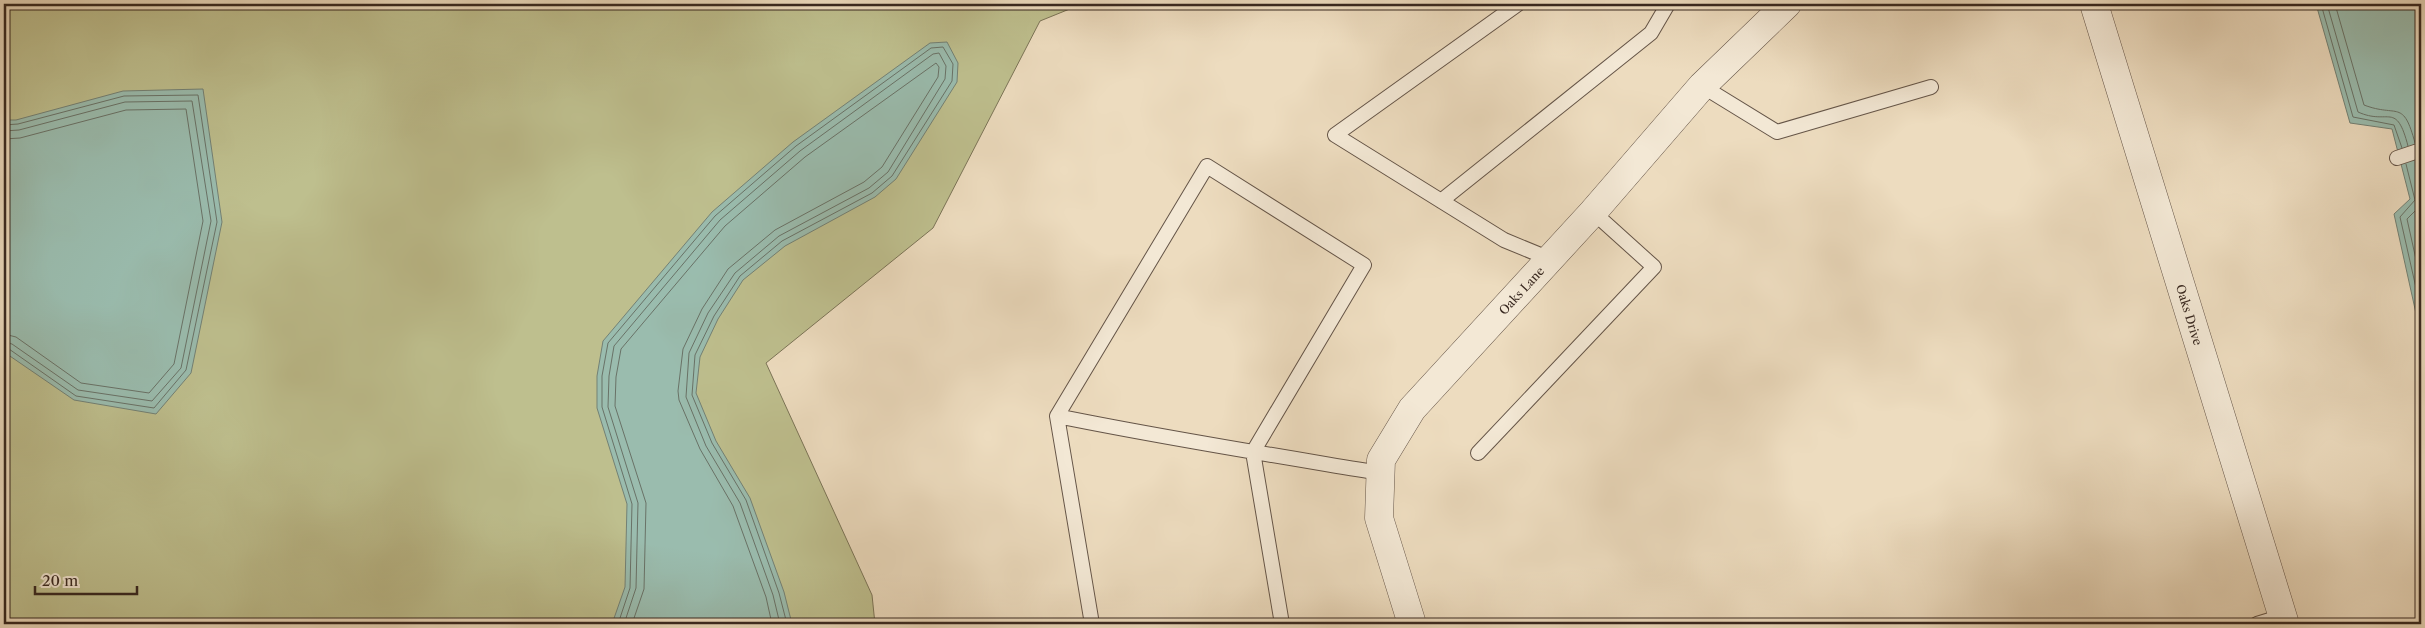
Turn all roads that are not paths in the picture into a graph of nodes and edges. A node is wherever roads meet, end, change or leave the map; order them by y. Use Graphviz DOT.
graph roads {
  1 [pos="1518,4"];
  2 [pos="1668,4"];
  3 [pos="1787,4"];
  4 [pos="2094,4"];
  5 [pos="1702,86"];
  6 [pos="1931,87"];
  7 [pos="2421,150"];
  8 [pos="2397,158"];
  9 [pos="1441,200"];
  10 [pos="1593,212"];
  11 [pos="1550,259"];
  12 [pos="1056,416"];
  13 [pos="1253,452"];
  14 [pos="1478,453"];
  15 [pos="1380,472"];
  16 [pos="2284,620"];
  17 [pos="1092,624"];
  18 [pos="1282,624"];
  19 [pos="1412,624"];
  20 [pos="2256,624"];
  1 -- 9 [label="lane"];
  2 -- 9 [label="lane"];
  3 -- 5 [label="street, Oaks Lane"];
  4 -- 16 [label="street, Oaks Drive"];
  5 -- 6 [label="lane"];
  5 -- 10 [label="street, Oaks Lane"];
  7 -- 8 [label="lane"];
  9 -- 11 [label="lane"];
  10 -- 11 [label="street, Oaks Lane"];
  10 -- 14 [label="lane"];
  11 -- 15 [label="street, Oaks Lane"];
  12 -- 13 [label="lane"];
  12 -- 13 [label="lane"];
  12 -- 17 [label="lane"];
  13 -- 15 [label="lane"];
  13 -- 18 [label="lane"];
  15 -- 19 [label="street, Oaks Lane"];
  16 -- 20 [label="lane"];
}
